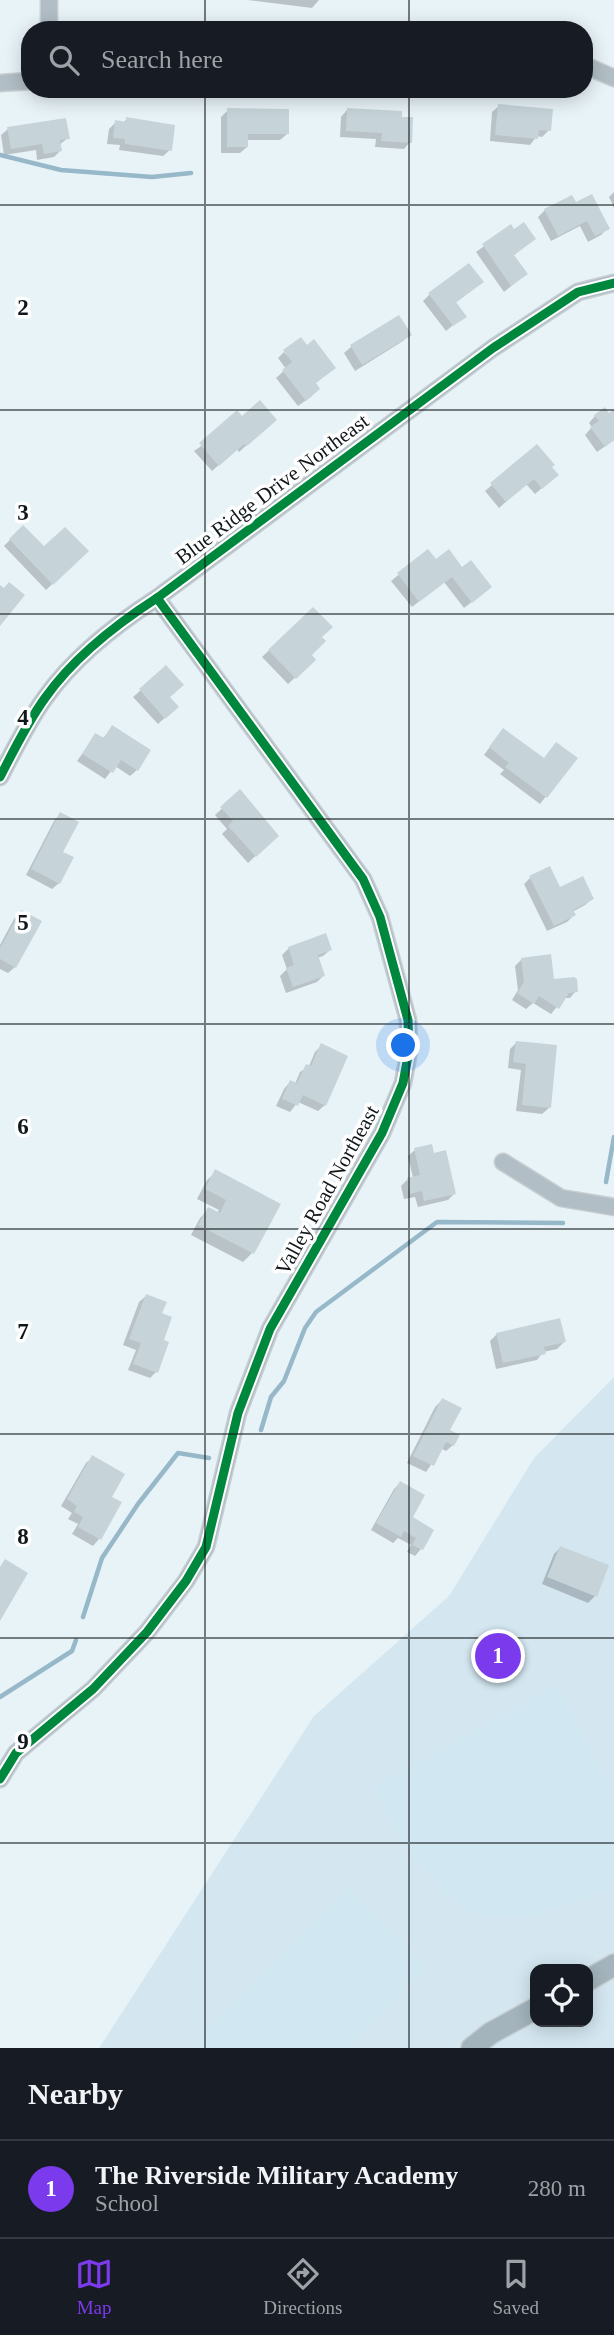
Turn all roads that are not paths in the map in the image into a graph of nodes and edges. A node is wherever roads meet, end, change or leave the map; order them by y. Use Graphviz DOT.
graph roads {
  1 [pos="49,0"];
  2 [pos="49,21"];
  3 [pos="593,69"];
  4 [pos="614,78"];
  5 [pos="21,82"];
  6 [pos="0,83"];
  7 [pos="614,283"];
  8 [pos="157,598"];
  9 [pos="0,777"];
  10 [pos="503,1162"];
  11 [pos="614,1207"];
  12 [pos="0,1779"];
  13 [pos="614,1965"];
  14 [pos="593,1977"];
  15 [pos="530,2012"];
  16 [pos="472,2048"];
  1 -- 2 [label="street"];
  3 -- 4 [label="street"];
  5 -- 6 [label="street"];
  7 -- 8 [label="street, Blue Ridge Drive Northeast"];
  8 -- 9 [label="street, Blue Ridge Drive Northeast"];
  8 -- 12 [label="street, Valley Road Northeast"];
  10 -- 11 [label="street"];
  13 -- 14 [label="street"];
  15 -- 16 [label="street"];
}
